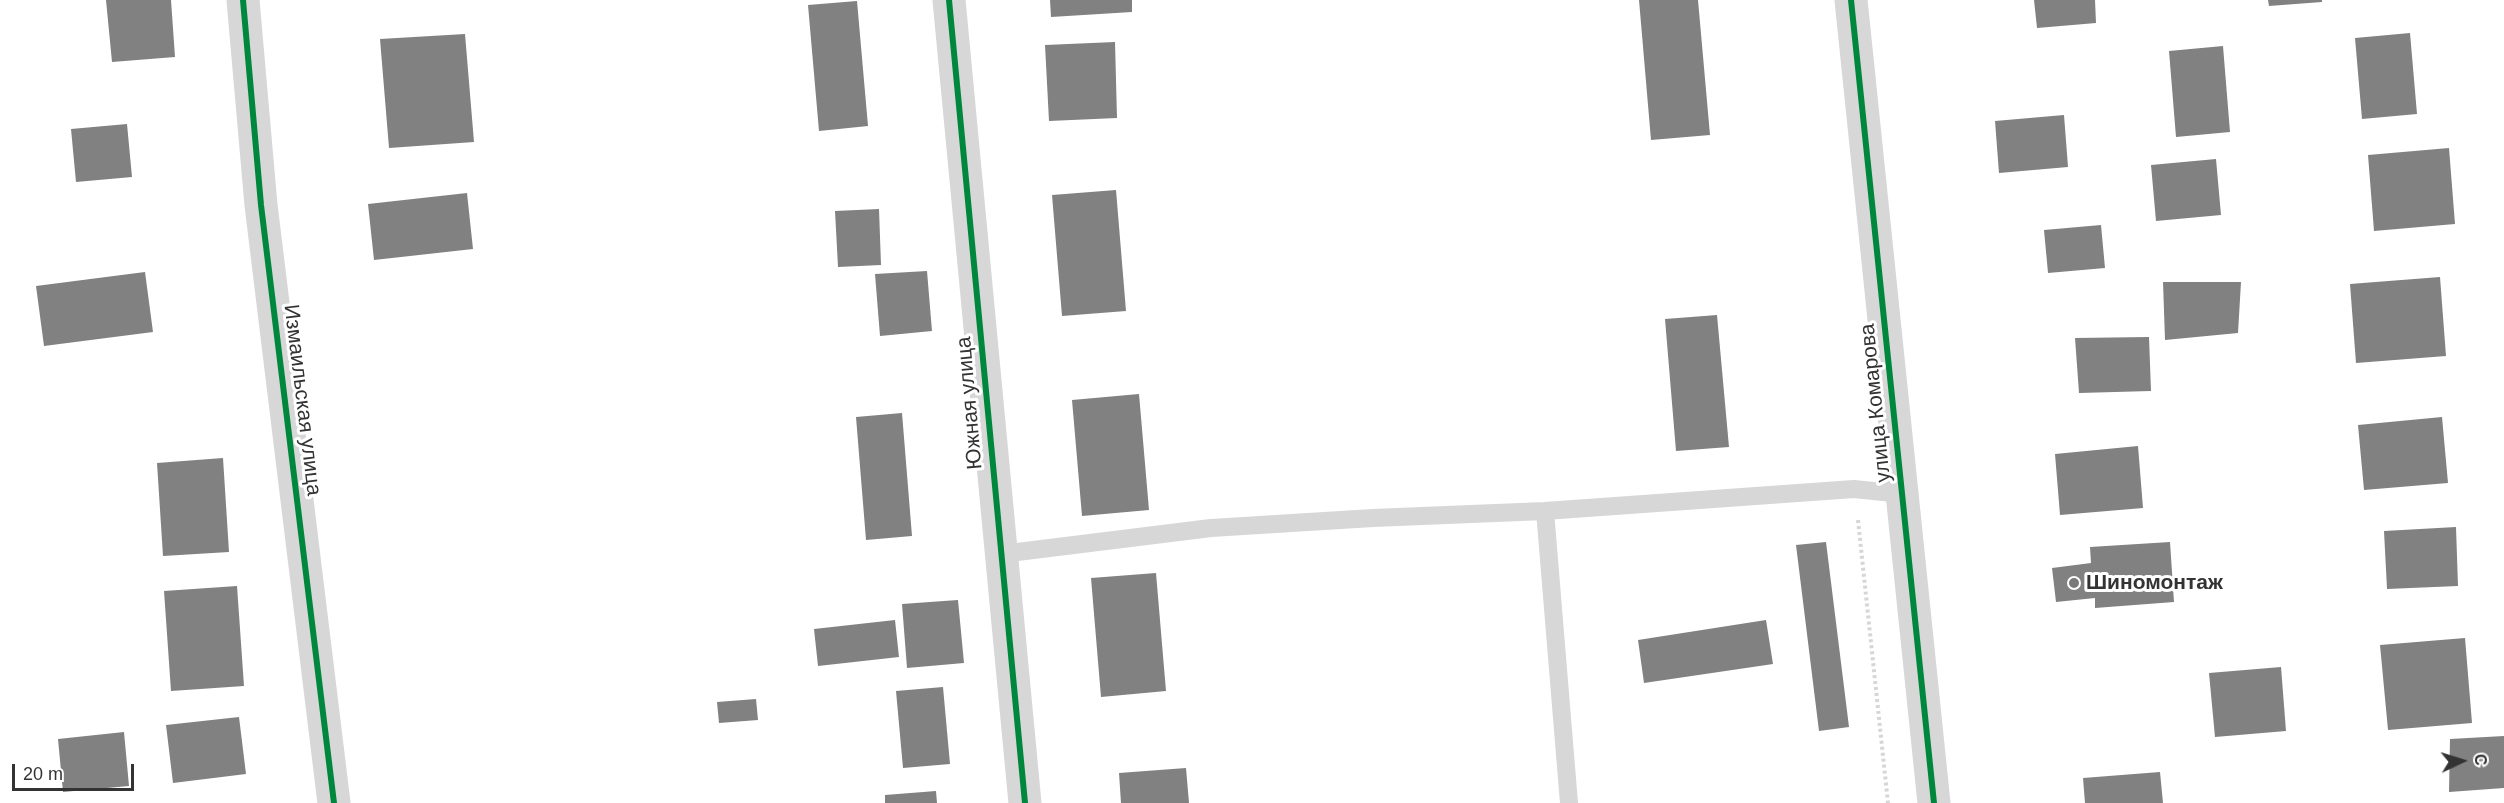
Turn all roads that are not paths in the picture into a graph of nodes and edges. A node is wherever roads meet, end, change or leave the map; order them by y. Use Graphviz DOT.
graph roads {
  1 [pos="243,0"];
  2 [pos="949,0"];
  3 [pos="1851,0"];
  4 [pos="1902,494"];
  5 [pos="1545,511"];
  6 [pos="1001,554"];
  7 [pos="334,803"];
  8 [pos="1025,803"];
  9 [pos="1569,803"];
  10 [pos="1934,803"];
  1 -- 7 [label="street, Измаильская улица"];
  2 -- 6 [label="street, Южная улица"];
  3 -- 4 [label="street, улица Комарова"];
  4 -- 5 [label="lane"];
  4 -- 10 [label="street, улица Комарова"];
  5 -- 6 [label="lane"];
  5 -- 9 [label="lane"];
  6 -- 8 [label="street, Южная улица"];
}
